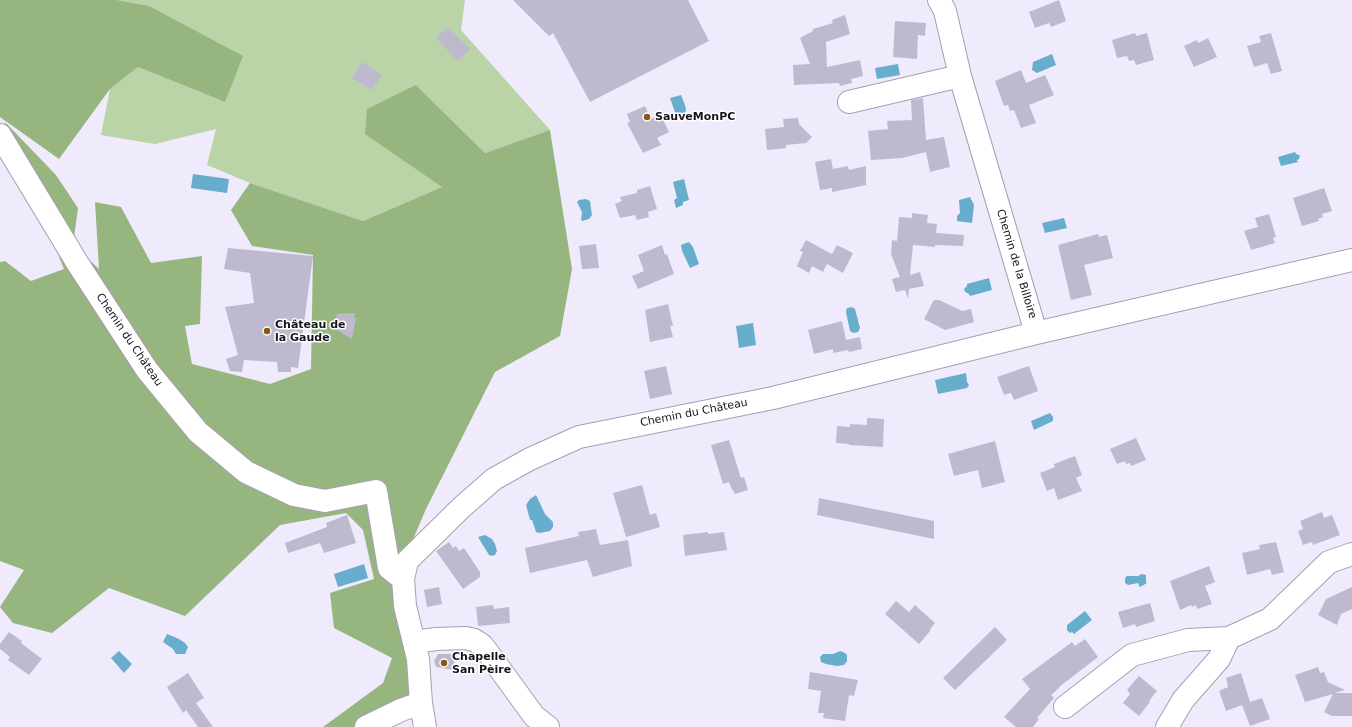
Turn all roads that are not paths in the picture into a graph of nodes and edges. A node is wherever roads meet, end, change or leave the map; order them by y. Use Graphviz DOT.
graph roads {
  1 [pos="939,0"];
  2 [pos="960,76"];
  3 [pos="849,102"];
  4 [pos="0,135"];
  5 [pos="1352,260"];
  6 [pos="1036,333"];
  7 [pos="1352,554"];
  8 [pos="402,580"];
  9 [pos="1229,638"];
  10 [pos="414,642"];
  11 [pos="421,703"];
  12 [pos="1065,707"];
  13 [pos="366,727"];
  14 [pos="425,727"];
  15 [pos="548,727"];
  16 [pos="1167,727"];
  1 -- 2 [label="street, Chemin de la Billoire"];
  2 -- 3 [label="street"];
  2 -- 6 [label="street, Chemin de la Billoire"];
  4 -- 8 [label="street, Chemin du Château"];
  5 -- 6 [label="street, Chemin de la Billoire"];
  6 -- 8 [label="street, Chemin du Château"];
  7 -- 9 [label="street"];
  8 -- 10 [label="street, Chemin du Château"];
  9 -- 12 [label="street"];
  9 -- 16 [label="street"];
  10 -- 11 [label="street, Chemin du Château"];
  10 -- 15 [label="street"];
  11 -- 13 [label="street"];
  11 -- 14 [label="street, Chemin du Château"];
}
